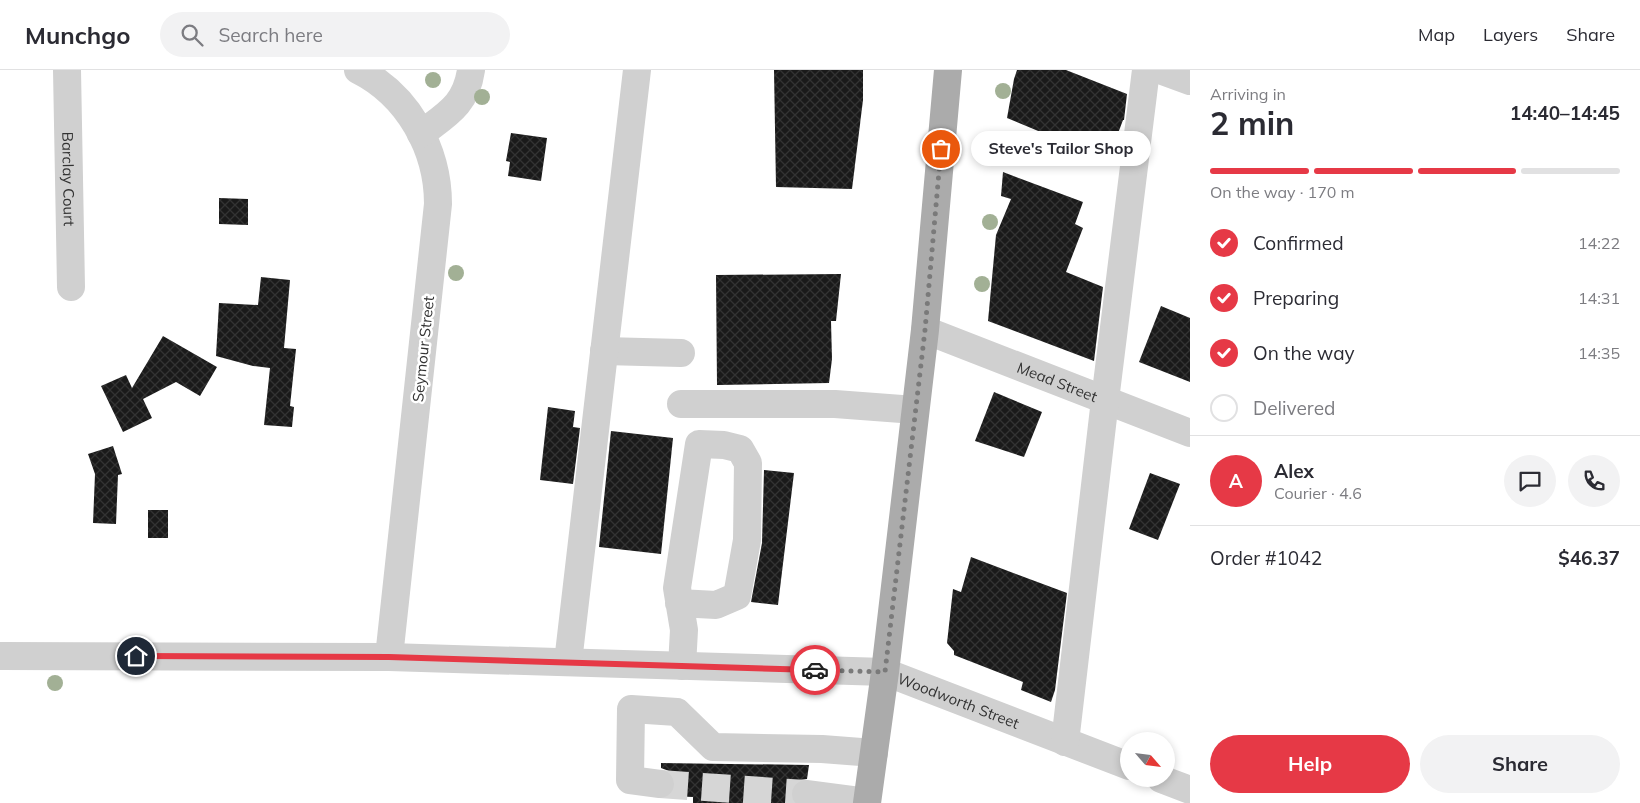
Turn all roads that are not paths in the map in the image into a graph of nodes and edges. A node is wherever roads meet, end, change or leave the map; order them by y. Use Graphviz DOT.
graph roads {
  1 [pos="67,70"];
  2 [pos="471,70"];
  3 [pos="637,70"];
  4 [pos="948,70"];
  5 [pos="1146,70"];
  6 [pos="1160,70"];
  7 [pos="371,72"];
  8 [pos="1190,82"];
  9 [pos="421,134"];
  10 [pos="71,287"];
  11 [pos="925,330"];
  12 [pos="604,351"];
  13 [pos="681,353"];
  14 [pos="1105,400"];
  15 [pos="681,404"];
  16 [pos="915,410"];
  17 [pos="1190,433"];
  18 [pos="679,603"];
  19 [pos="0,656"];
  20 [pos="389,657"];
  21 [pos="568,662"];
  22 [pos="682,666"];
  23 [pos="885,672"];
  24 [pos="1065,742"];
  25 [pos="874,753"];
  26 [pos="1120,763"];
  27 [pos="660,784"];
  28 [pos="1175,784"];
  29 [pos="1190,790"];
  30 [pos="806,794"];
  31 [pos="867,802"];
  1 -- 10 [label="street, Barclay Court"];
  2 -- 9 [label="street"];
  3 -- 12 [label="street"];
  4 -- 11 [label="main road"];
  5 -- 14 [label="street"];
  6 -- 8 [label="street"];
  7 -- 9 [label="street, Seymour Street"];
  9 -- 20 [label="street, Seymour Street"];
  11 -- 14 [label="street, Mead Street"];
  11 -- 16 [label="main road"];
  12 -- 13 [label="street"];
  12 -- 21 [label="street"];
  14 -- 17 [label="street, Mead Street"];
  14 -- 24 [label="street"];
  15 -- 16 [label="street"];
  16 -- 23 [label="main road"];
  18 -- 18 [label="street"];
  18 -- 22 [label="street"];
  19 -- 20 [label="street, Woodworth Street"];
  20 -- 21 [label="street, Woodworth Street"];
  21 -- 22 [label="street, Woodworth Street"];
  22 -- 23 [label="street, Woodworth Street"];
  23 -- 24 [label="street, Woodworth Street"];
  23 -- 25 [label="main road"];
  24 -- 26 [label="street, Woodworth Street"];
  25 -- 27 [label="street"];
  25 -- 31 [label="main road"];
  28 -- 29 [label="street"];
  30 -- 31 [label="street"];
}
